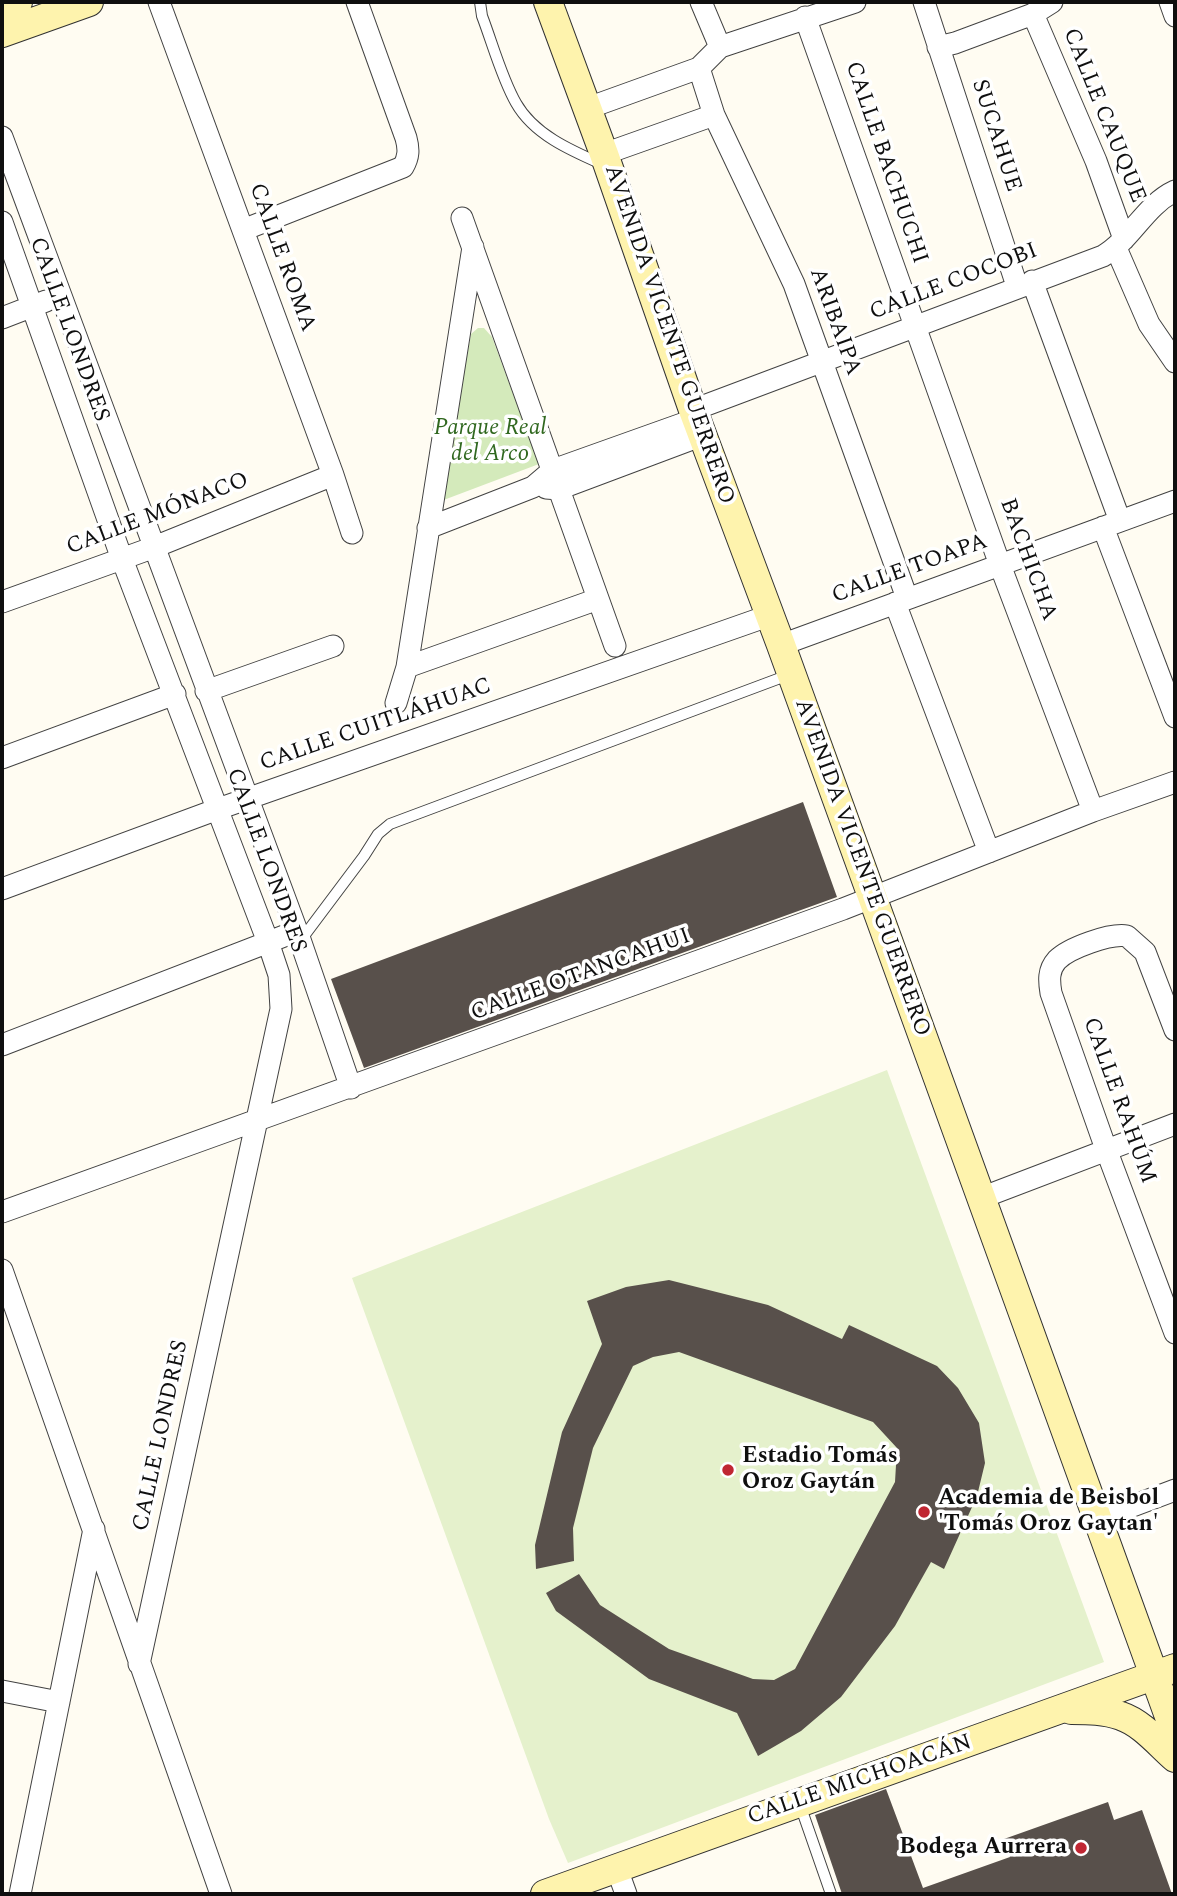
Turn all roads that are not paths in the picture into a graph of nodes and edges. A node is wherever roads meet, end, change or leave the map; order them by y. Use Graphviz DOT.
graph roads {
  1 [pos="18,2"];
  2 [pos="89,2"];
  3 [pos="159,2"];
  4 [pos="357,2"];
  5 [pos="480,2"];
  6 [pos="548,2"];
  7 [pos="701,2"];
  8 [pos="855,2"];
  9 [pos="924,2"];
  10 [pos="1170,2"];
  11 [pos="1045,5"];
  12 [pos="2,8"];
  13 [pos="815,10"];
  14 [pos="1175,16"];
  15 [pos="2,33"];
  16 [pos="719,47"];
  17 [pos="938,47"];
  18 [pos="699,68"];
  19 [pos="588,108"];
  20 [pos="714,115"];
  21 [pos="2,137"];
  22 [pos="607,161"];
  23 [pos="1175,191"];
  24 [pos="462,218"];
  25 [pos="2,222"];
  26 [pos="243,230"];
  27 [pos="1120,244"];
  28 [pos="473,247"];
  29 [pos="1025,284"];
  30 [pos="60,296"];
  31 [pos="32,307"];
  32 [pos="2,318"];
  33 [pos="914,327"];
  34 [pos="820,361"];
  35 [pos="1175,362"];
  36 [pos="697,422"];
  37 [pos="333,475"];
  38 [pos="556,480"];
  39 [pos="1175,501"];
  40 [pos="1112,524"];
  41 [pos="428,528"];
  42 [pos="352,533"];
  43 [pos="152,548"];
  44 [pos="122,559"];
  45 [pos="1000,565"];
  46 [pos="598,599"];
  47 [pos="901,600"];
  48 [pos="2,602"];
  49 [pos="768,616"];
  50 [pos="780,645"];
  51 [pos="333,646"];
  52 [pos="615,646"];
  53 [pos="407,667"];
  54 [pos="791,674"];
  55 [pos="206,691"];
  56 [pos="175,694"];
  57 [pos="396,703"];
  58 [pos="1175,717"];
  59 [pos="2,758"];
  60 [pos="1175,782"];
  61 [pos="247,798"];
  62 [pos="218,809"];
  63 [pos="1093,811"];
  64 [pos="989,852"];
  65 [pos="2,889"];
  66 [pos="873,898"];
  67 [pos="298,936"];
  68 [pos="268,942"];
  69 [pos="1175,1030"];
  70 [pos="2,1045"];
  71 [pos="351,1088"];
  72 [pos="257,1121"];
  73 [pos="1175,1124"];
  74 [pos="1106,1149"];
  75 [pos="981,1198"];
  76 [pos="2,1212"];
  77 [pos="2,1270"];
  78 [pos="1175,1333"];
  79 [pos="1175,1490"];
  80 [pos="1098,1519"];
  81 [pos="94,1529"];
  82 [pos="139,1664"];
  83 [pos="1165,1671"];
  84 [pos="2,1691"];
  85 [pos="59,1702"];
  86 [pos="1061,1709"];
  87 [pos="1175,1733"];
  88 [pos="1175,1758"];
  89 [pos="799,1802"];
  90 [pos="621,1882"];
  91 [pos="20,1894"];
  92 [pos="221,1894"];
  93 [pos="545,1894"];
  94 [pos="831,1894"];
  1 -- 12 [label="main road"];
  2 -- 15 [label="main road"];
  3 -- 26 [label="street, CALLE ROMA"];
  4 -- 26 [label="street"];
  5 -- 22 [label="lane"];
  6 -- 19 [label="main road, AVENIDA VICENTE GUERRERO"];
  7 -- 16 [label="street"];
  8 -- 13 [label="street"];
  9 -- 17 [label="street, SUCAHUE"];
  10 -- 14 [label="street"];
  11 -- 17 [label="street"];
  11 -- 27 [label="street, CALLE CAUQUE"];
  13 -- 16 [label="street"];
  13 -- 33 [label="street, CALLE BACHUCHI"];
  16 -- 18 [label="street"];
  17 -- 29 [label="street, SUCAHUE"];
  18 -- 19 [label="street"];
  18 -- 20 [label="street, ARIBAIPA"];
  19 -- 22 [label="main road, AVENIDA VICENTE GUERRERO"];
  20 -- 22 [label="street"];
  20 -- 34 [label="street, ARIBAIPA"];
  21 -- 30 [label="street, CALLE LONDRES"];
  22 -- 36 [label="main road, AVENIDA VICENTE GUERRERO"];
  23 -- 27 [label="street, CALLE COCOBI"];
  24 -- 28 [label="street"];
  25 -- 31 [label="street, CALLE LONDRES"];
  26 -- 37 [label="street, CALLE ROMA"];
  27 -- 29 [label="street, CALLE COCOBI"];
  27 -- 35 [label="street, CALLE CAUQUE"];
  28 -- 38 [label="street"];
  28 -- 41 [label="street"];
  29 -- 33 [label="street, CALLE COCOBI"];
  29 -- 40 [label="street, SUCAHUE"];
  30 -- 31 [label="street"];
  30 -- 43 [label="street, CALLE LONDRES"];
  31 -- 32 [label="street"];
  31 -- 44 [label="street, CALLE LONDRES"];
  33 -- 34 [label="street, CALLE COCOBI"];
  33 -- 45 [label="street, BACHICHA"];
  34 -- 36 [label="street, CALLE COCOBI"];
  34 -- 47 [label="street, ARIBAIPA"];
  36 -- 38 [label="street, CALLE COCOBI"];
  36 -- 49 [label="main road, AVENIDA VICENTE GUERRERO"];
  37 -- 42 [label="street, CALLE ROMA"];
  37 -- 43 [label="street, CALLE MÓNACO"];
  38 -- 41 [label="street, CALLE COCOBI"];
  38 -- 46 [label="street"];
  39 -- 40 [label="street, CALLE TOAPA"];
  40 -- 45 [label="street, CALLE TOAPA"];
  40 -- 58 [label="street, SUCAHUE"];
  41 -- 53 [label="street"];
  43 -- 44 [label="street, CALLE MÓNACO"];
  43 -- 55 [label="street, CALLE LONDRES"];
  44 -- 48 [label="street, CALLE MÓNACO"];
  44 -- 56 [label="street, CALLE LONDRES"];
  45 -- 47 [label="street, CALLE TOAPA"];
  45 -- 63 [label="street, BACHICHA"];
  46 -- 52 [label="street"];
  46 -- 53 [label="street"];
  47 -- 50 [label="street, CALLE TOAPA"];
  47 -- 64 [label="street, ARIBAIPA"];
  49 -- 50 [label="main road, AVENIDA VICENTE GUERRERO"];
  49 -- 61 [label="street, CALLE CUITLÁHUAC"];
  50 -- 54 [label="main road, AVENIDA VICENTE GUERRERO"];
  51 -- 55 [label="street"];
  53 -- 57 [label="street"];
  54 -- 66 [label="main road, AVENIDA VICENTE GUERRERO"];
  54 -- 67 [label="lane"];
  55 -- 61 [label="street, CALLE LONDRES"];
  56 -- 59 [label="street"];
  56 -- 62 [label="street, CALLE LONDRES"];
  60 -- 63 [label="street, CALLE OTANCAHUI"];
  61 -- 62 [label="street, CALLE CUITLÁHUAC"];
  61 -- 67 [label="street, CALLE LONDRES"];
  62 -- 65 [label="street, CALLE CUITLÁHUAC"];
  62 -- 68 [label="street, CALLE LONDRES"];
  63 -- 64 [label="street, CALLE OTANCAHUI"];
  64 -- 66 [label="street, CALLE OTANCAHUI"];
  66 -- 71 [label="street, CALLE OTANCAHUI"];
  66 -- 75 [label="main road, AVENIDA VICENTE GUERRERO"];
  67 -- 68 [label="street"];
  67 -- 71 [label="street, CALLE LONDRES"];
  68 -- 70 [label="street"];
  68 -- 72 [label="street, CALLE LONDRES"];
  69 -- 74 [label="street, CALLE RAHÚM"];
  71 -- 72 [label="street, CALLE OTANCAHUI"];
  72 -- 76 [label="street, CALLE OTANCAHUI"];
  72 -- 82 [label="street, CALLE LONDRES"];
  73 -- 74 [label="street"];
  74 -- 75 [label="street"];
  74 -- 78 [label="street, CALLE RAHÚM"];
  75 -- 80 [label="main road, AVENIDA VICENTE GUERRERO"];
  77 -- 81 [label="street"];
  79 -- 80 [label="street"];
  80 -- 83 [label="main road, AVENIDA VICENTE GUERRERO"];
  81 -- 82 [label="street"];
  81 -- 85 [label="street"];
  82 -- 92 [label="street"];
  83 -- 86 [label="main road, CALLE MICHOACÁN"];
  83 -- 87 [label="main road, AVENIDA VICENTE GUERRERO"];
  84 -- 85 [label="street"];
  85 -- 91 [label="street"];
  86 -- 88 [label="main road"];
  86 -- 89 [label="main road, CALLE MICHOACÁN"];
  89 -- 90 [label="main road, CALLE MICHOACÁN"];
  89 -- 94 [label="lane"];
  90 -- 93 [label="main road, CALLE MICHOACÁN"];
}
